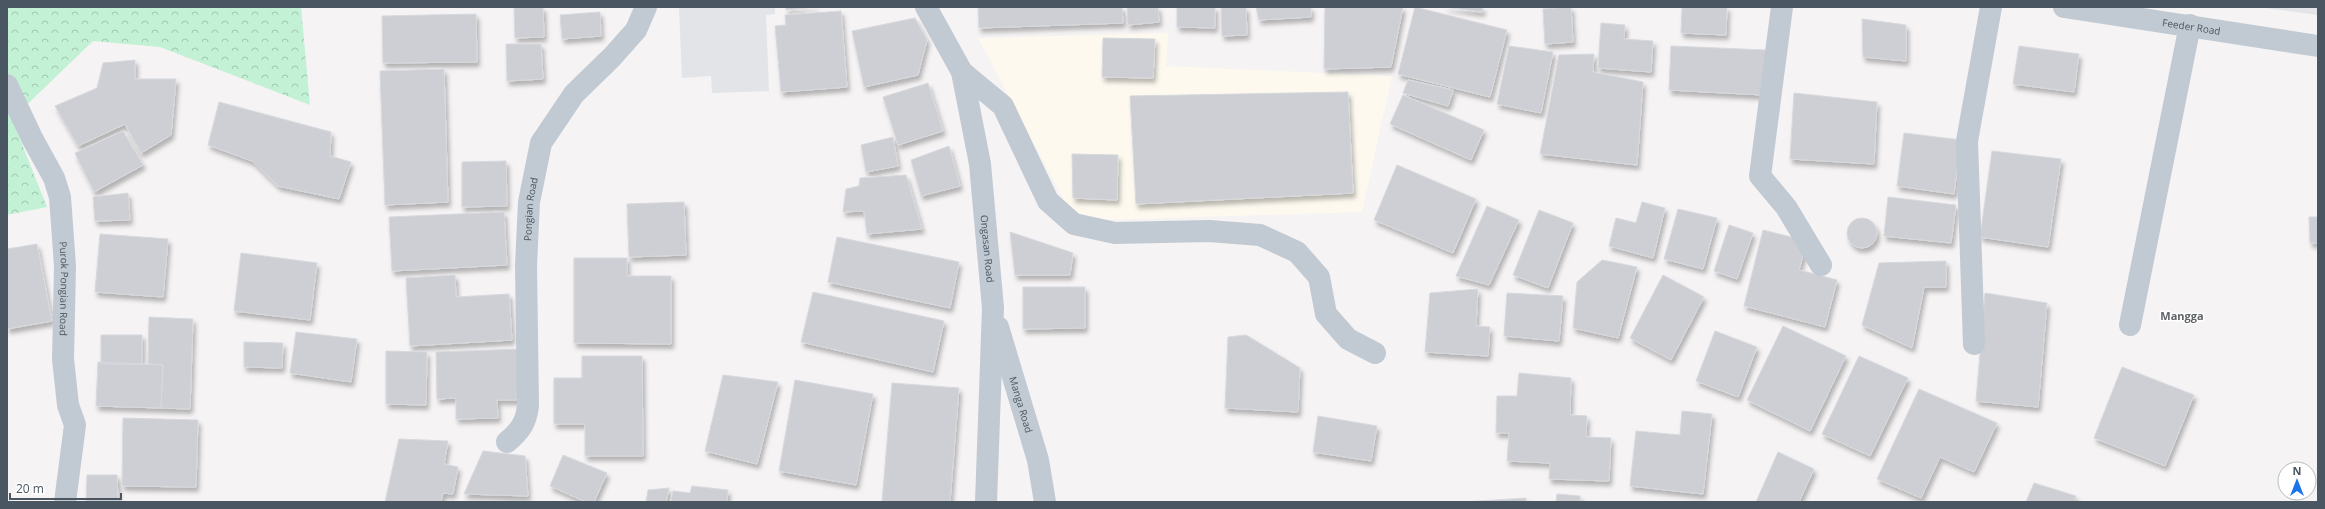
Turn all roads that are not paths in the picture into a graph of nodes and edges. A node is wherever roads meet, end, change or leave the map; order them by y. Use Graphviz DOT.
graph roads {
  1 [pos="646,7"];
  2 [pos="926,7"];
  3 [pos="1782,7"];
  4 [pos="1991,7"];
  5 [pos="2064,7"];
  6 [pos="2190,25"];
  7 [pos="2318,46"];
  8 [pos="962,72"];
  9 [pos="7,85"];
  10 [pos="1821,264"];
  11 [pos="993,308"];
  12 [pos="2130,325"];
  13 [pos="1974,344"];
  14 [pos="1375,353"];
  15 [pos="507,442"];
  16 [pos="65,502"];
  17 [pos="986,502"];
  18 [pos="1045,502"];
  1 -- 15 [label="street, Pongian Road"];
  2 -- 8 [label="street, Ongasan Road"];
  3 -- 10 [label="street"];
  4 -- 13 [label="street"];
  5 -- 6 [label="street, Feeder Road"];
  6 -- 7 [label="street, Feeder Road"];
  6 -- 12 [label="street"];
  8 -- 11 [label="street, Ongasan Road"];
  8 -- 14 [label="street"];
  9 -- 16 [label="street, Purok Pongian Road"];
  11 -- 17 [label="street, Ongasan Road"];
  11 -- 18 [label="street, Manga Road"];
}
